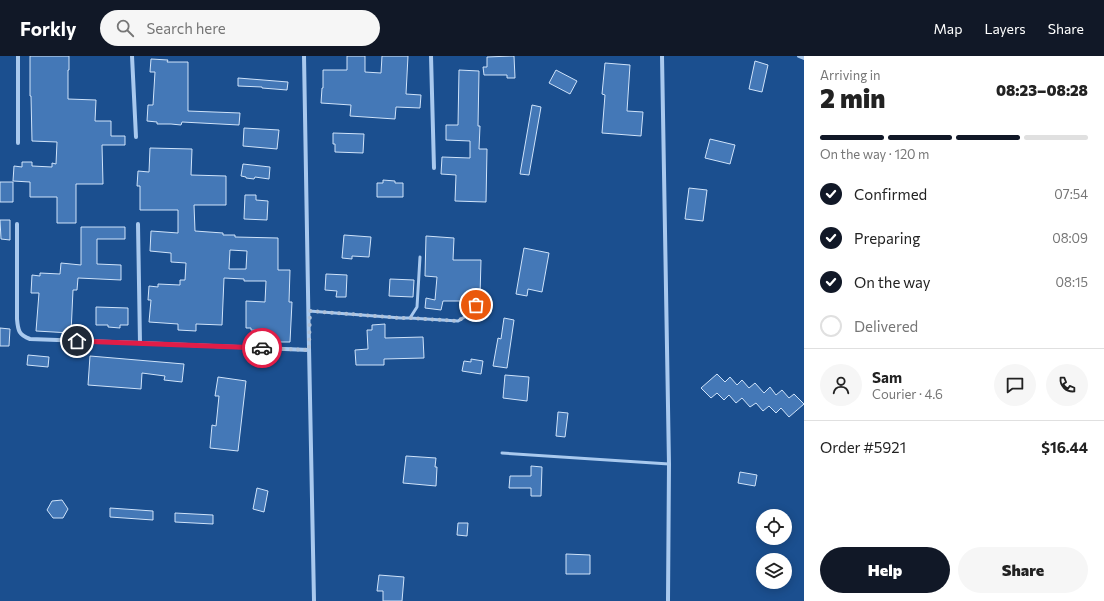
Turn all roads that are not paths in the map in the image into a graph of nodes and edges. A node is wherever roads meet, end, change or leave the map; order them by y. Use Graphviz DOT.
graph roads {
  1 [pos="18,56"];
  2 [pos="132,56"];
  3 [pos="304,56"];
  4 [pos="431,56"];
  5 [pos="662,56"];
  6 [pos="799,56"];
  7 [pos="804,58"];
  8 [pos="136,137"];
  9 [pos="18,143"];
  10 [pos="434,168"];
  11 [pos="17,224"];
  12 [pos="138,224"];
  13 [pos="420,258"];
  14 [pos="476,305"];
  15 [pos="310,311"];
  16 [pos="410,318"];
  17 [pos="140,343"];
  18 [pos="309,350"];
  19 [pos="502,453"];
  20 [pos="669,464"];
  21 [pos="314,601"];
  22 [pos="668,601"];
  1 -- 9 [label="street"];
  2 -- 8 [label="street"];
  3 -- 15 [label="street"];
  4 -- 10 [label="street"];
  5 -- 20 [label="street"];
  6 -- 7 [label="street"];
  11 -- 17 [label="street"];
  12 -- 17 [label="street"];
  13 -- 16 [label="lane"];
  14 -- 16 [label="lane"];
  15 -- 16 [label="lane"];
  15 -- 18 [label="street"];
  17 -- 18 [label="street"];
  18 -- 21 [label="street"];
  19 -- 20 [label="lane"];
  20 -- 22 [label="street"];
}
